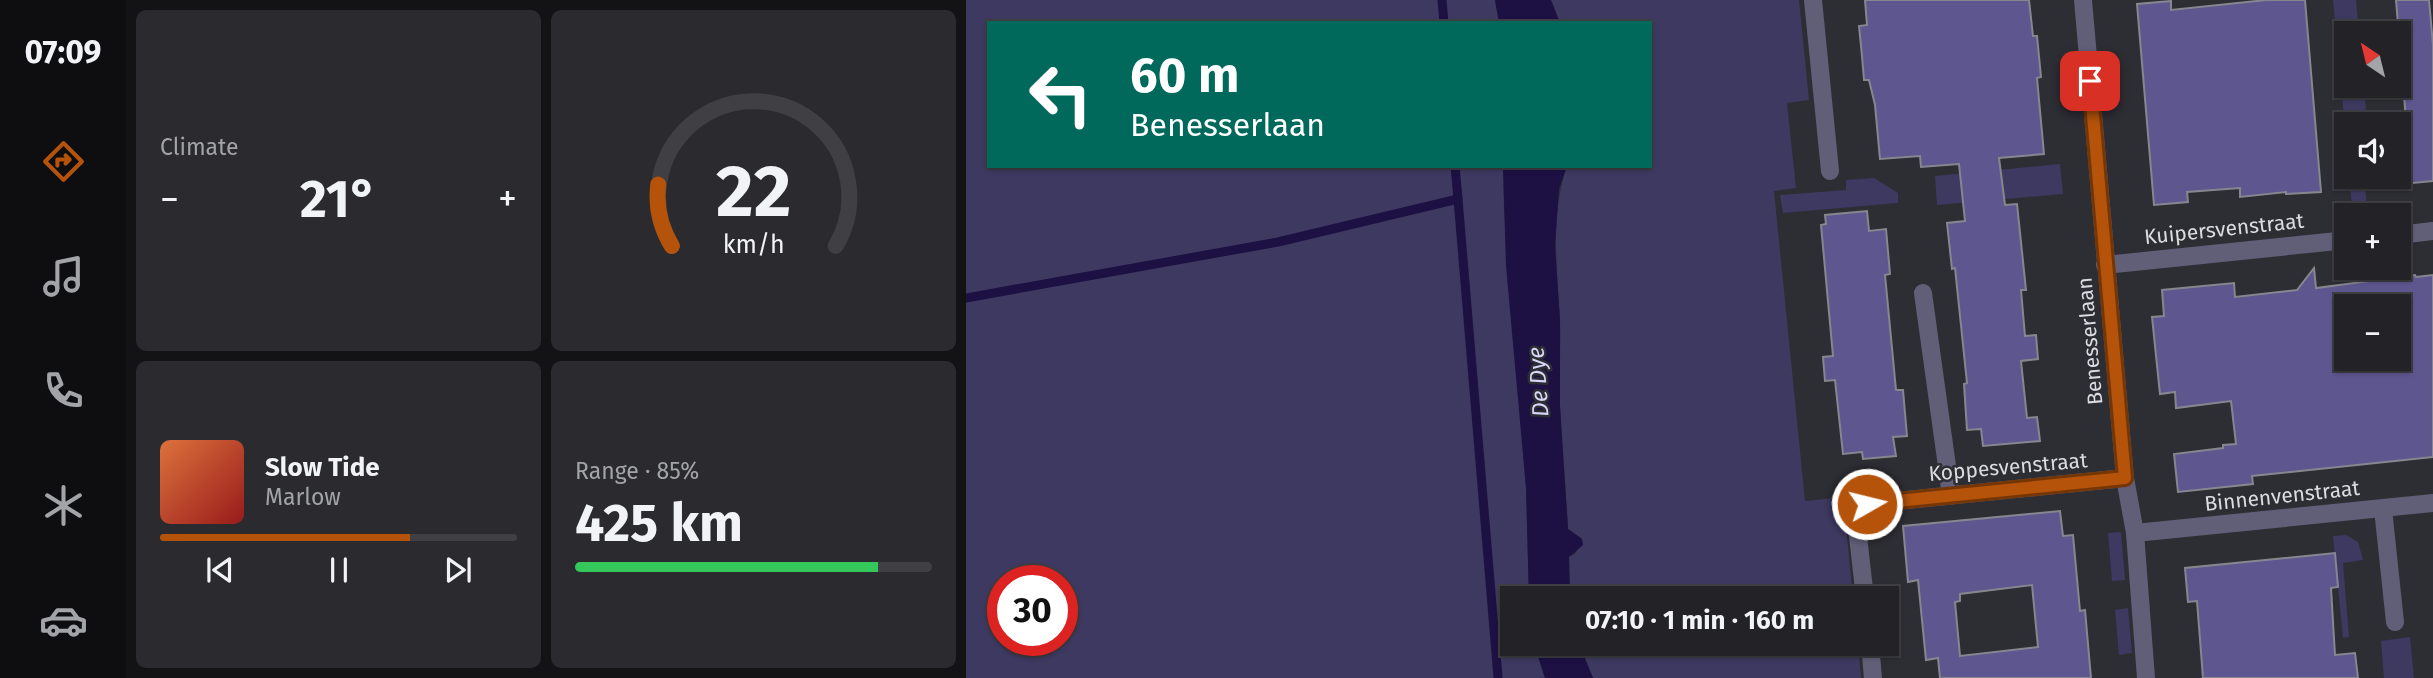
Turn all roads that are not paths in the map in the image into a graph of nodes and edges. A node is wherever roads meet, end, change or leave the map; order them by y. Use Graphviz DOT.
graph roads {
  1 [pos="1813,0"];
  2 [pos="2083,0"];
  3 [pos="1830,171"];
  4 [pos="2433,230"];
  5 [pos="2411,233"];
  6 [pos="2334,241"];
  7 [pos="2105,265"];
  8 [pos="1923,293"];
  9 [pos="2125,478"];
  10 [pos="1951,495"];
  11 [pos="2433,503"];
  12 [pos="2383,509"];
  13 [pos="2135,533"];
  14 [pos="1864,586"];
  15 [pos="2395,622"];
  16 [pos="1871,656"];
  17 [pos="1873,678"];
  18 [pos="2146,678"];
  1 -- 3 [label="street"];
  2 -- 7 [label="street, Benesserlaan"];
  4 -- 5 [label="street"];
  6 -- 7 [label="street, Kuipersvenstraat"];
  7 -- 9 [label="street, Benesserlaan"];
  8 -- 10 [label="street"];
  9 -- 10 [label="street, Koppesvenstraat"];
  9 -- 13 [label="street, Benesserlaan"];
  10 -- 14 [label="street, Koppesvenstraat"];
  11 -- 12 [label="street, Binnenvenstraat"];
  12 -- 13 [label="street, Binnenvenstraat"];
  12 -- 15 [label="street"];
  13 -- 18 [label="street, Benesserlaan"];
  16 -- 17 [label="street"];
}
